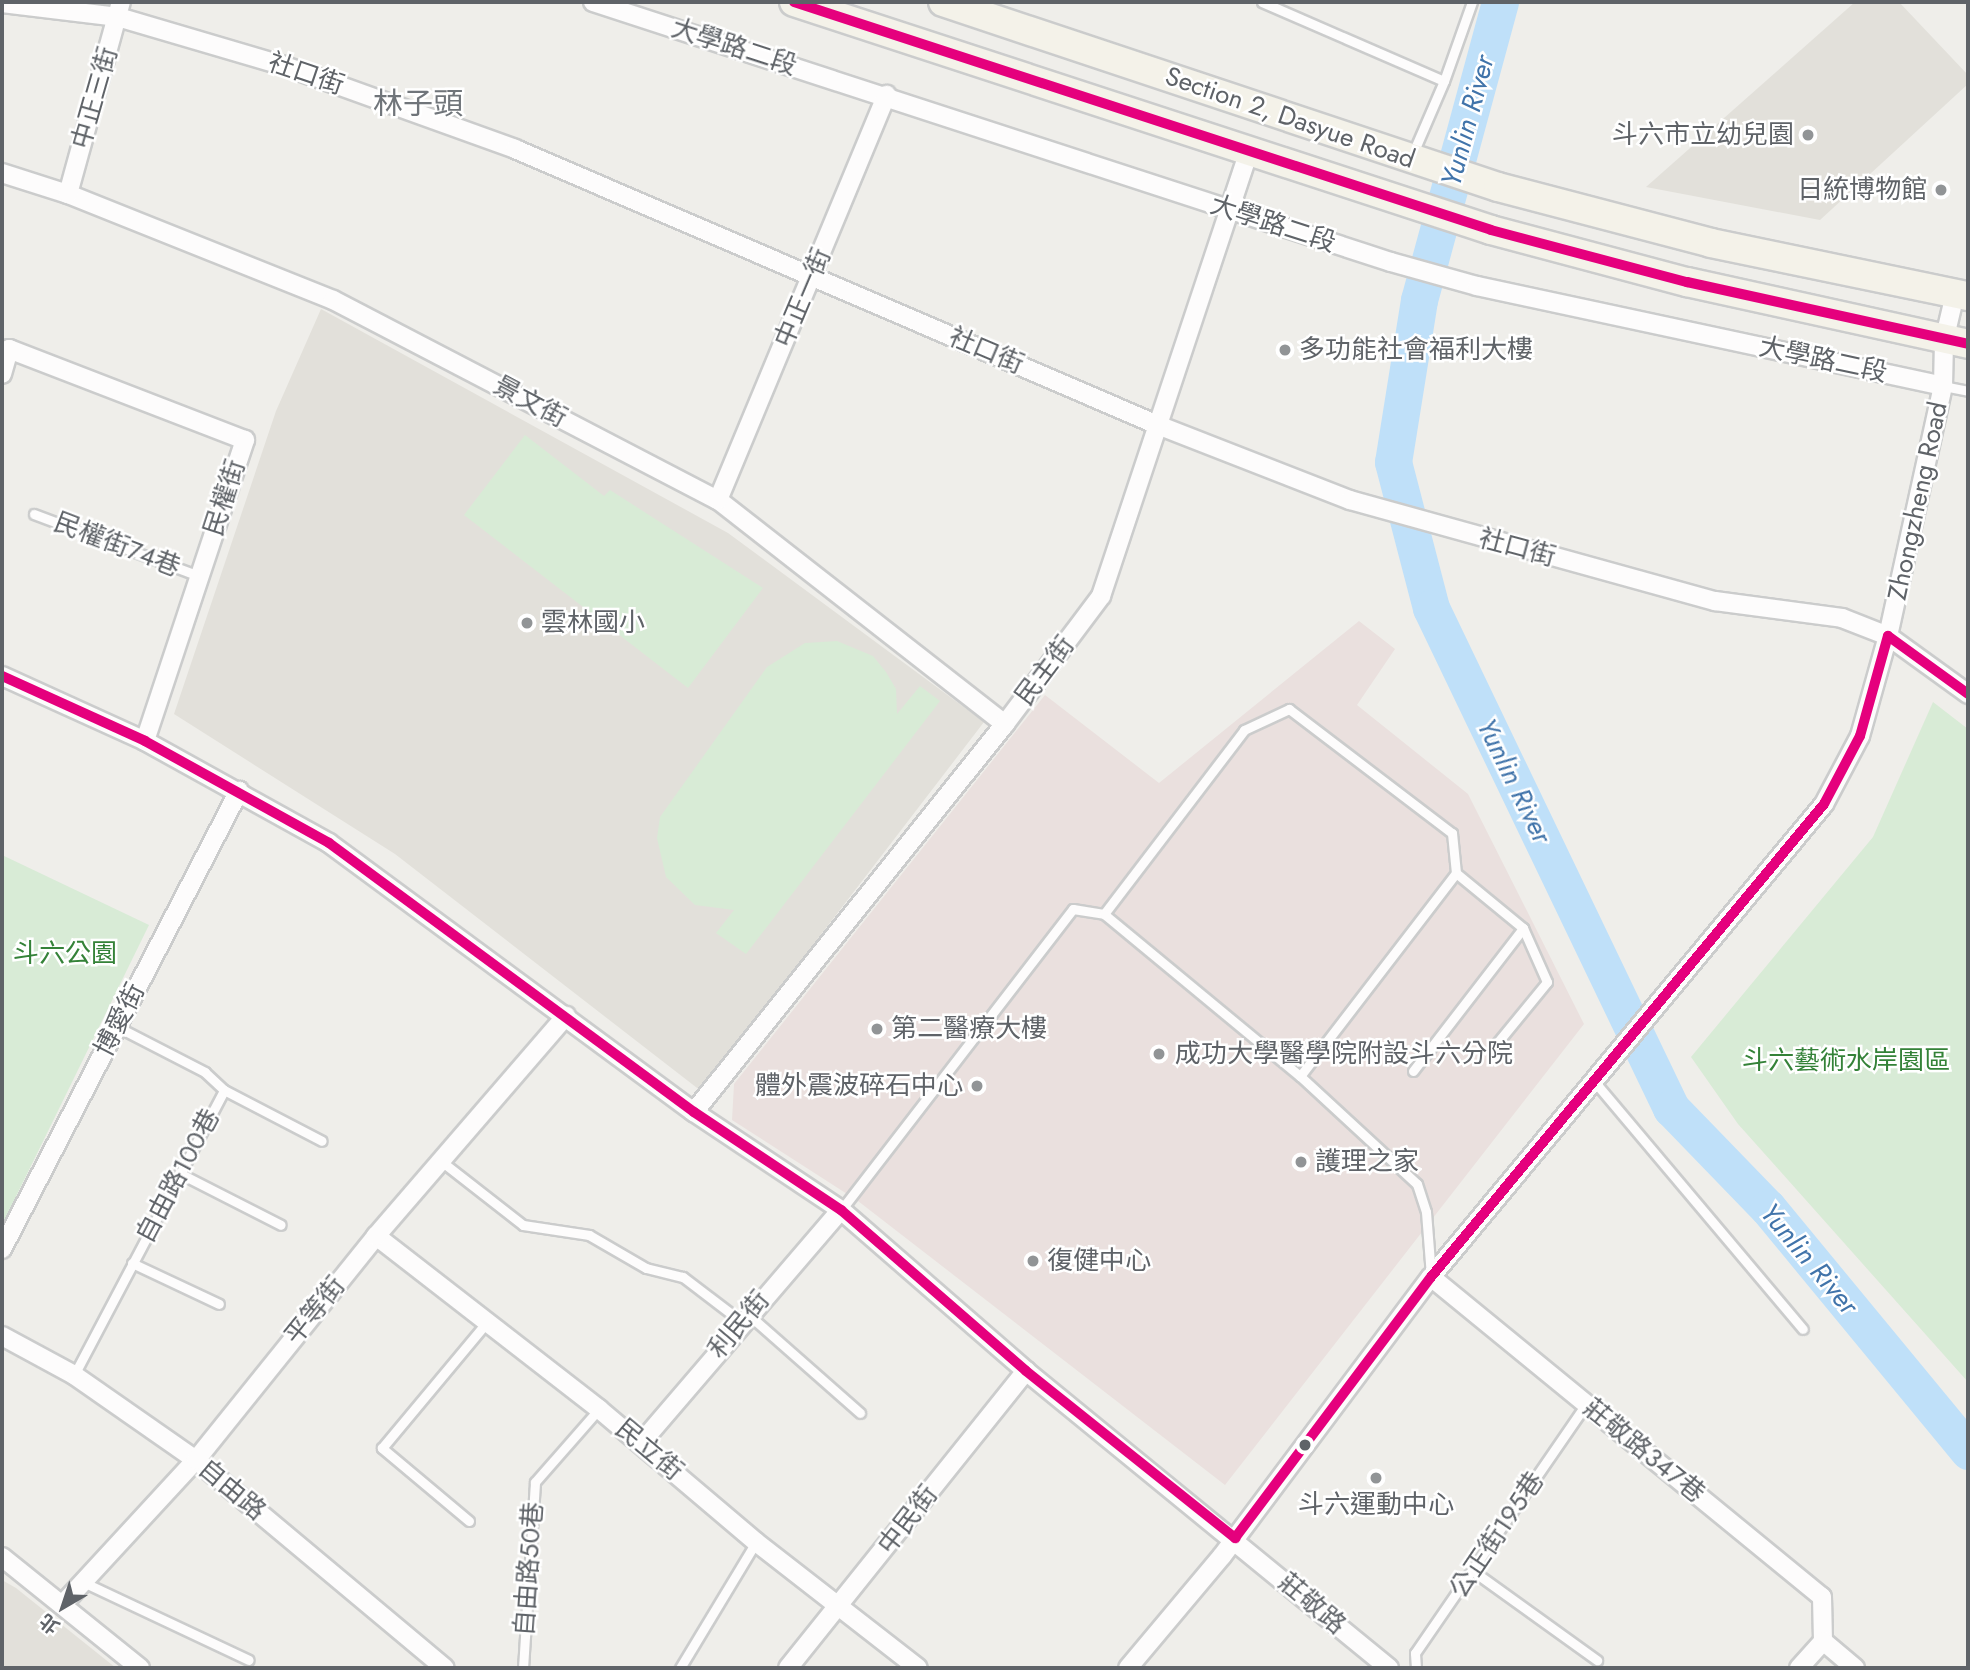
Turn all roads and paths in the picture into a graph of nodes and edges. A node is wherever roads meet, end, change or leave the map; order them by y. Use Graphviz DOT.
graph roads {
  1 [pos="593,2"];
  2 [pos="794,2"];
  3 [pos="1262,2"];
  4 [pos="1472,2"];
  5 [pos="2,3"];
  6 [pos="955,4"];
  7 [pos="120,9"];
  8 [pos="1018,27"];
  9 [pos="1002,70"];
  10 [pos="1444,81"];
  11 [pos="887,95"];
  12 [pos="1249,151"];
  13 [pos="1417,160"];
  14 [pos="2,173"];
  15 [pos="68,194"];
  16 [pos="1232,211"];
  17 [pos="812,277"];
  18 [pos="1961,295"];
  19 [pos="1956,343"];
  20 [pos="2,374"];
  21 [pos="1943,386"];
  22 [pos="1968,391"];
  23 [pos="1160,426"];
  24 [pos="718,500"];
  25 [pos="34,514"];
  26 [pos="199,576"];
  27 [pos="1888,636"];
  28 [pos="2,676"];
  29 [pos="1968,694"];
  30 [pos="1004,724"];
  31 [pos="145,741"];
  32 [pos="239,791"];
  33 [pos="1456,873"];
  34 [pos="1104,914"];
  35 [pos="1523,928"];
  36 [pos="566,1016"];
  37 [pos="116,1026"];
  38 [pos="1497,1043"];
  39 [pos="1413,1070"];
  40 [pos="1300,1076"];
  41 [pos="1592,1080"];
  42 [pos="224,1090"];
  43 [pos="694,1112"];
  44 [pos="322,1141"];
  45 [pos="441,1161"];
  46 [pos="179,1173"];
  47 [pos="841,1210"];
  48 [pos="281,1226"];
  49 [pos="376,1236"];
  50 [pos="2,1249"];
  51 [pos="132,1263"];
  52 [pos="1431,1277"];
  53 [pos="219,1304"];
  54 [pos="745,1318"];
  55 [pos="487,1322"];
  56 [pos="1803,1329"];
  57 [pos="2,1337"];
  58 [pos="1026,1371"];
  59 [pos="74,1374"];
  60 [pos="1586,1404"];
  61 [pos="599,1409"];
  62 [pos="860,1413"];
  63 [pos="641,1443"];
  64 [pos="195,1460"];
  65 [pos="469,1521"];
  66 [pos="1235,1538"];
  67 [pos="756,1542"];
  68 [pos="2,1556"];
  69 [pos="1473,1571"];
  70 [pos="83,1582"];
  71 [pos="62,1605"];
  72 [pos="840,1607"];
  73 [pos="1823,1641"];
  74 [pos="249,1660"];
  75 [pos="1597,1660"];
  76 [pos="140,1668"];
  77 [pos="445,1668"];
  78 [pos="523,1668"];
  79 [pos="680,1668"];
  80 [pos="788,1668"];
  81 [pos="918,1668"];
  82 [pos="1128,1668"];
  83 [pos="1389,1668"];
  84 [pos="1416,1668"];
  85 [pos="1799,1668"];
  86 [pos="1855,1668"];
  1 -- 11 [label="street, 大學路二段"];
  2 -- 9 [label="main road, Section 2, Dasyue Road"];
  3 -- 10 [label="lane"];
  4 -- 10 [label="lane"];
  5 -- 7 [label="street, 社口街"];
  6 -- 8 [label="main road, Section 2, Dasyue Road"];
  7 -- 15 [label="street, 中正三街"];
  7 -- 17 [label="street, 社口街"];
  8 -- 9 [label="main road"];
  8 -- 13 [label="main road, Section 2, Dasyue Road"];
  9 -- 12 [label="main road, Section 2, Dasyue Road"];
  10 -- 13 [label="lane"];
  11 -- 16 [label="street, 大學路二段"];
  11 -- 17 [label="street, 中正一街"];
  12 -- 16 [label="street, 民主街"];
  12 -- 19 [label="main road, Section 2, Dasyue Road"];
  13 -- 18 [label="main road, Section 2, Dasyue Road"];
  14 -- 15 [label="street, 景文街"];
  15 -- 24 [label="street, 景文街"];
  16 -- 21 [label="street, 大學路二段"];
  16 -- 23 [label="street, 民主街"];
  17 -- 23 [label="street, 社口街"];
  17 -- 24 [label="street, 中正一街"];
  18 -- 19 [label="street, Zhongzheng Road"];
  19 -- 21 [label="street, Zhongzheng Road"];
  20 -- 26 [label="street, 民權街"];
  21 -- 22 [label="lane, 大學路二段"];
  21 -- 27 [label="street, Zhongzheng Road"];
  23 -- 27 [label="street, 社口街"];
  23 -- 30 [label="street, 民主街"];
  24 -- 30 [label="street, 景文街"];
  25 -- 26 [label="lane, 民權街74巷"];
  26 -- 31 [label="street, 民權街"];
  27 -- 29 [label="street, 社口街"];
  27 -- 41 [label="street, Zhongzheng Road"];
  28 -- 31 [label="street, 莊敬路"];
  30 -- 43 [label="street, 民主街"];
  31 -- 32 [label="street, 莊敬路"];
  32 -- 36 [label="street, 莊敬路"];
  32 -- 37 [label="street, 博愛街"];
  33 -- 34 [label="lane"];
  33 -- 35 [label="lane"];
  33 -- 40 [label="lane"];
  34 -- 40 [label="lane"];
  34 -- 47 [label="lane"];
  35 -- 38 [label="lane"];
  35 -- 39 [label="lane"];
  36 -- 43 [label="street, 莊敬路"];
  36 -- 45 [label="street, 平等街"];
  37 -- 42 [label="lane, 自由路100巷"];
  37 -- 50 [label="street, 博愛街"];
  40 -- 52 [label="lane"];
  41 -- 52 [label="street, Zhongzheng Road"];
  41 -- 56 [label="lane"];
  42 -- 44 [label="lane"];
  42 -- 46 [label="lane, 自由路100巷"];
  43 -- 47 [label="street, 莊敬路"];
  45 -- 49 [label="street, 平等街"];
  45 -- 54 [label="lane"];
  46 -- 48 [label="lane"];
  46 -- 51 [label="lane, 自由路100巷"];
  47 -- 54 [label="street, 利民街"];
  47 -- 58 [label="street, 莊敬路"];
  49 -- 55 [label="street, 民立街"];
  49 -- 64 [label="street, 平等街"];
  51 -- 53 [label="lane"];
  51 -- 59 [label="lane, 自由路100巷"];
  52 -- 60 [label="street, 莊敬路347巷"];
  52 -- 66 [label="street, Zhongzheng Road"];
  54 -- 62 [label="lane"];
  54 -- 63 [label="street, 利民街"];
  55 -- 61 [label="street, 民立街"];
  55 -- 65 [label="lane"];
  57 -- 59 [label="street, 自由路"];
  58 -- 66 [label="street, 莊敬路"];
  58 -- 72 [label="street, 中民街"];
  59 -- 64 [label="street, 自由路"];
  60 -- 69 [label="lane, 公正街195巷"];
  60 -- 73 [label="street, 莊敬路347巷"];
  61 -- 63 [label="street, 民立街"];
  61 -- 78 [label="lane, 自由路50巷"];
  63 -- 67 [label="street, 民立街"];
  64 -- 70 [label="street, 平等街"];
  64 -- 77 [label="street, 自由路"];
  66 -- 82 [label="street, Zhongzheng Road"];
  66 -- 83 [label="street, 莊敬路"];
  67 -- 72 [label="street, 民立街"];
  67 -- 79 [label="lane"];
  68 -- 71 [label="street"];
  69 -- 75 [label="lane"];
  69 -- 84 [label="lane, 公正街195巷"];
  70 -- 71 [label="street, 平等街"];
  70 -- 74 [label="lane"];
  71 -- 76 [label="street"];
  72 -- 80 [label="street, 中民街"];
  72 -- 81 [label="street, 民立街"];
  73 -- 85 [label="street"];
  73 -- 86 [label="street"];
}
